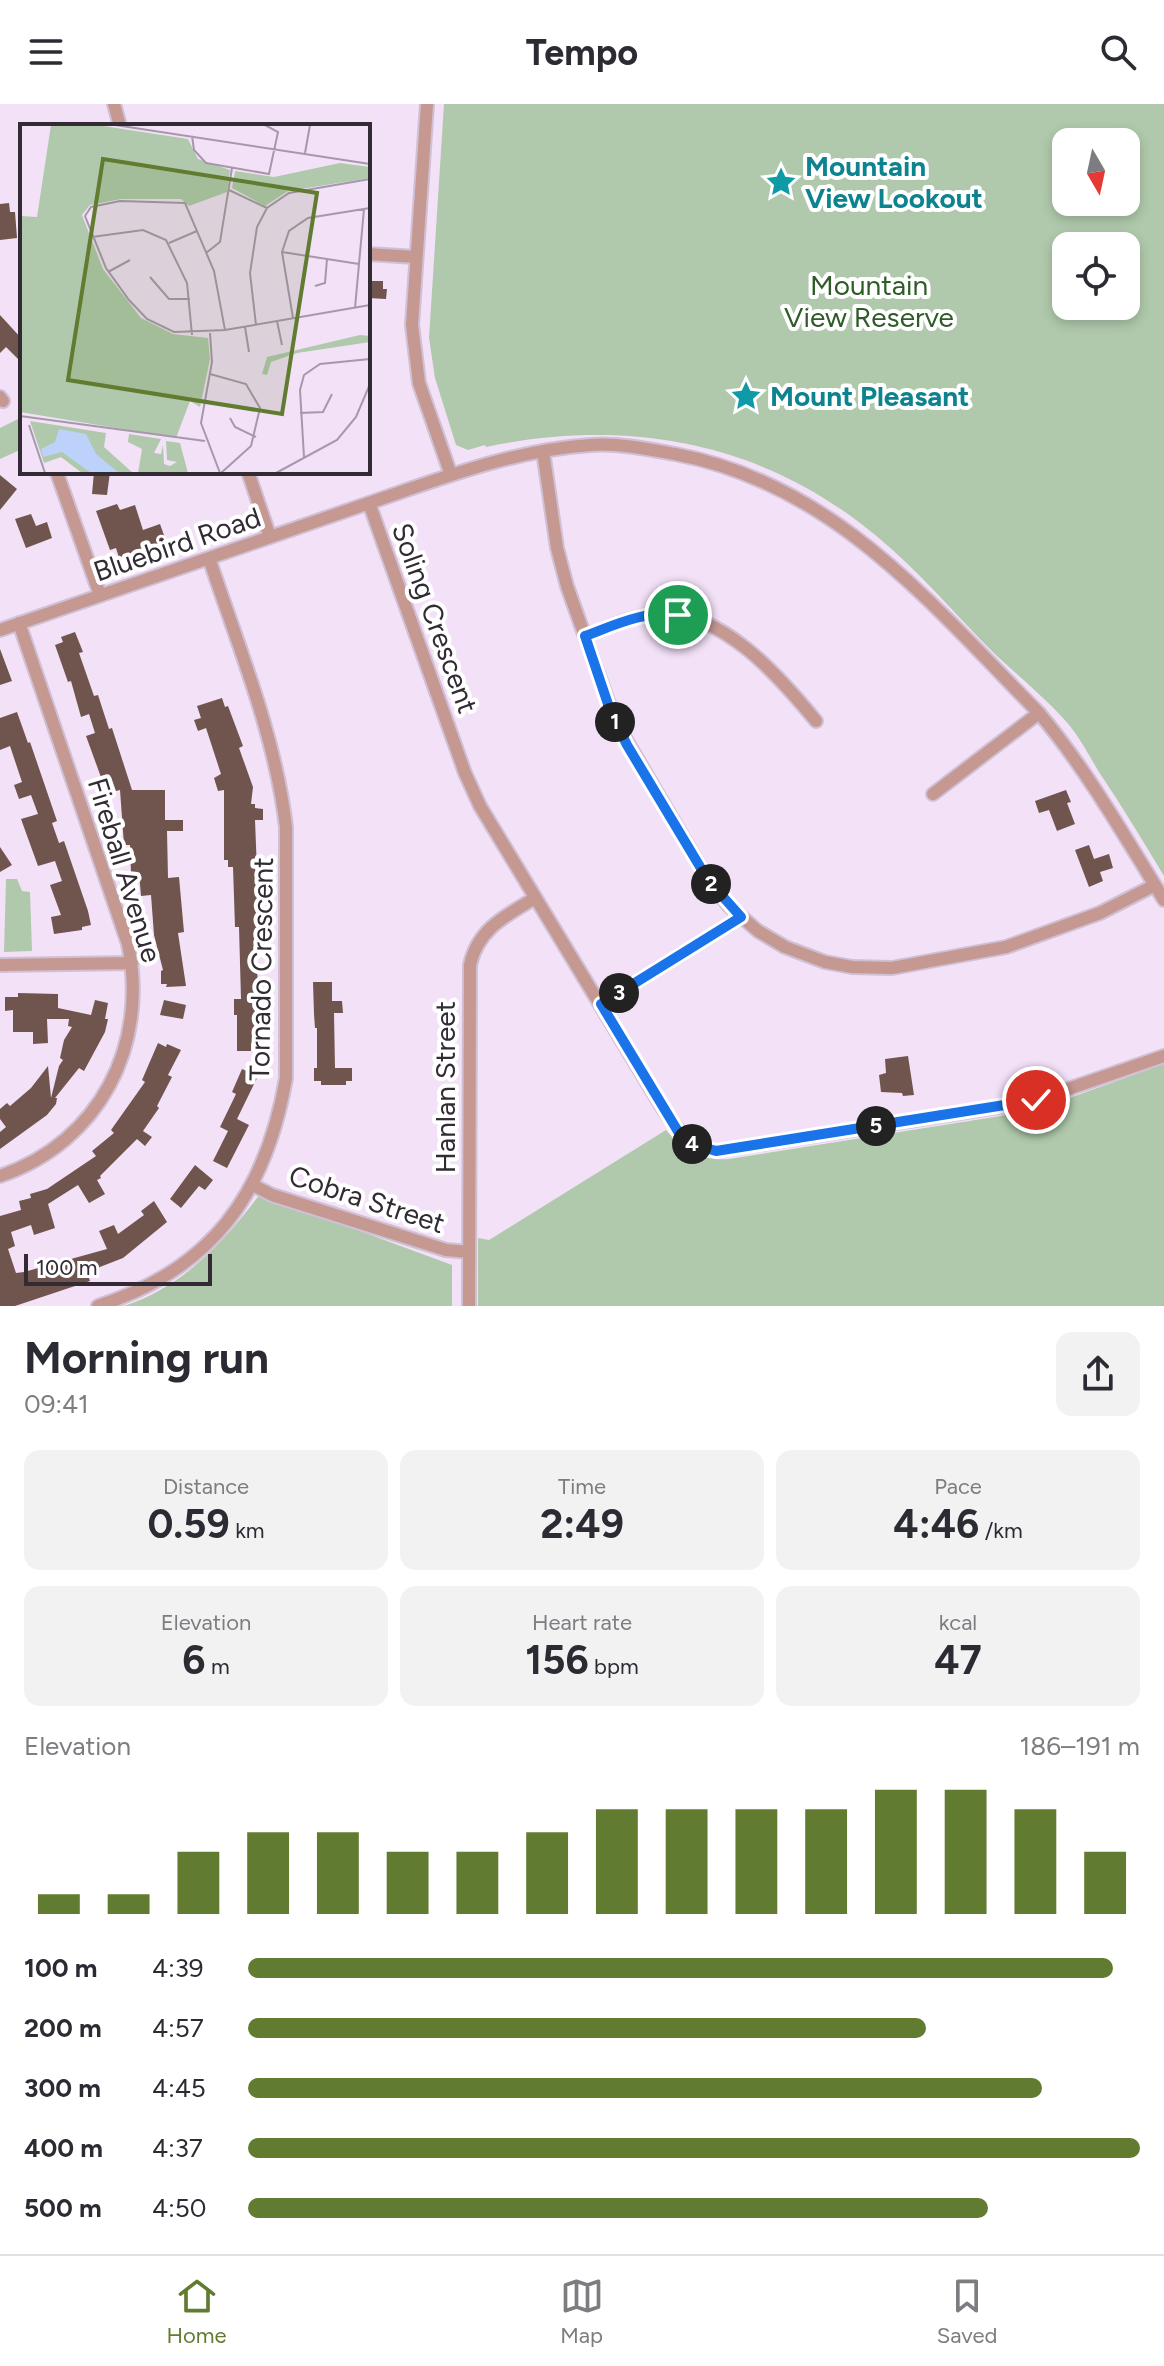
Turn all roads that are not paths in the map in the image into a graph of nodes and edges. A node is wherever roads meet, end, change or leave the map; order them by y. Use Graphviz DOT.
graph roads {
  1 [pos="114,104"];
  2 [pos="427,104"];
  3 [pos="119,124"];
  4 [pos="370,254"];
  5 [pos="416,257"];
  6 [pos="543,451"];
  7 [pos="57,474"];
  8 [pos="249,474"];
  9 [pos="451,475"];
  10 [pos="369,503"];
  11 [pos="270,537"];
  12 [pos="209,558"];
  13 [pos="100,595"];
  14 [pos="19,623"];
  15 [pos="0,630"];
  16 [pos="585,636"];
  17 [pos="1039,713"];
  18 [pos="816,721"];
  19 [pos="933,794"];
  20 [pos="1155,885"];
  21 [pos="535,898"];
  22 [pos="1164,900"];
  23 [pos="741,917"];
  24 [pos="132,963"];
  25 [pos="0,965"];
  26 [pos="601,1004"];
  27 [pos="1164,1056"];
  28 [pos="0,1176"];
  29 [pos="253,1185"];
  30 [pos="469,1252"];
  31 [pos="98,1306"];
  32 [pos="469,1306"];
  1 -- 3 [label="street"];
  2 -- 5 [label="street"];
  4 -- 5 [label="street"];
  5 -- 9 [label="street"];
  6 -- 9 [label="street, Soling Crescent"];
  6 -- 16 [label="street"];
  6 -- 17 [label="street, Soling Crescent"];
  7 -- 13 [label="street"];
  8 -- 11 [label="street"];
  9 -- 10 [label="street, Soling Crescent"];
  10 -- 11 [label="street, Bluebird Road"];
  10 -- 21 [label="street, Soling Crescent"];
  11 -- 12 [label="street, Bluebird Road"];
  12 -- 13 [label="street, Bluebird Road"];
  12 -- 29 [label="street, Tornado Crescent"];
  13 -- 14 [label="street, Bluebird Road"];
  14 -- 15 [label="street, Bluebird Road"];
  14 -- 24 [label="street, Fireball Avenue"];
  16 -- 18 [label="street"];
  16 -- 23 [label="street"];
  17 -- 19 [label="street"];
  17 -- 20 [label="street, Soling Crescent"];
  20 -- 22 [label="street, Soling Crescent"];
  20 -- 23 [label="street"];
  21 -- 26 [label="street, Soling Crescent"];
  21 -- 30 [label="street, Hanlan Street"];
  23 -- 26 [label="street"];
  24 -- 25 [label="street"];
  24 -- 28 [label="street, Fireball Avenue"];
  26 -- 27 [label="street, Soling Crescent"];
  29 -- 30 [label="street, Cobra Street"];
  29 -- 31 [label="street, Tornado Crescent"];
  30 -- 32 [label="street, Hanlan Street"];
}
